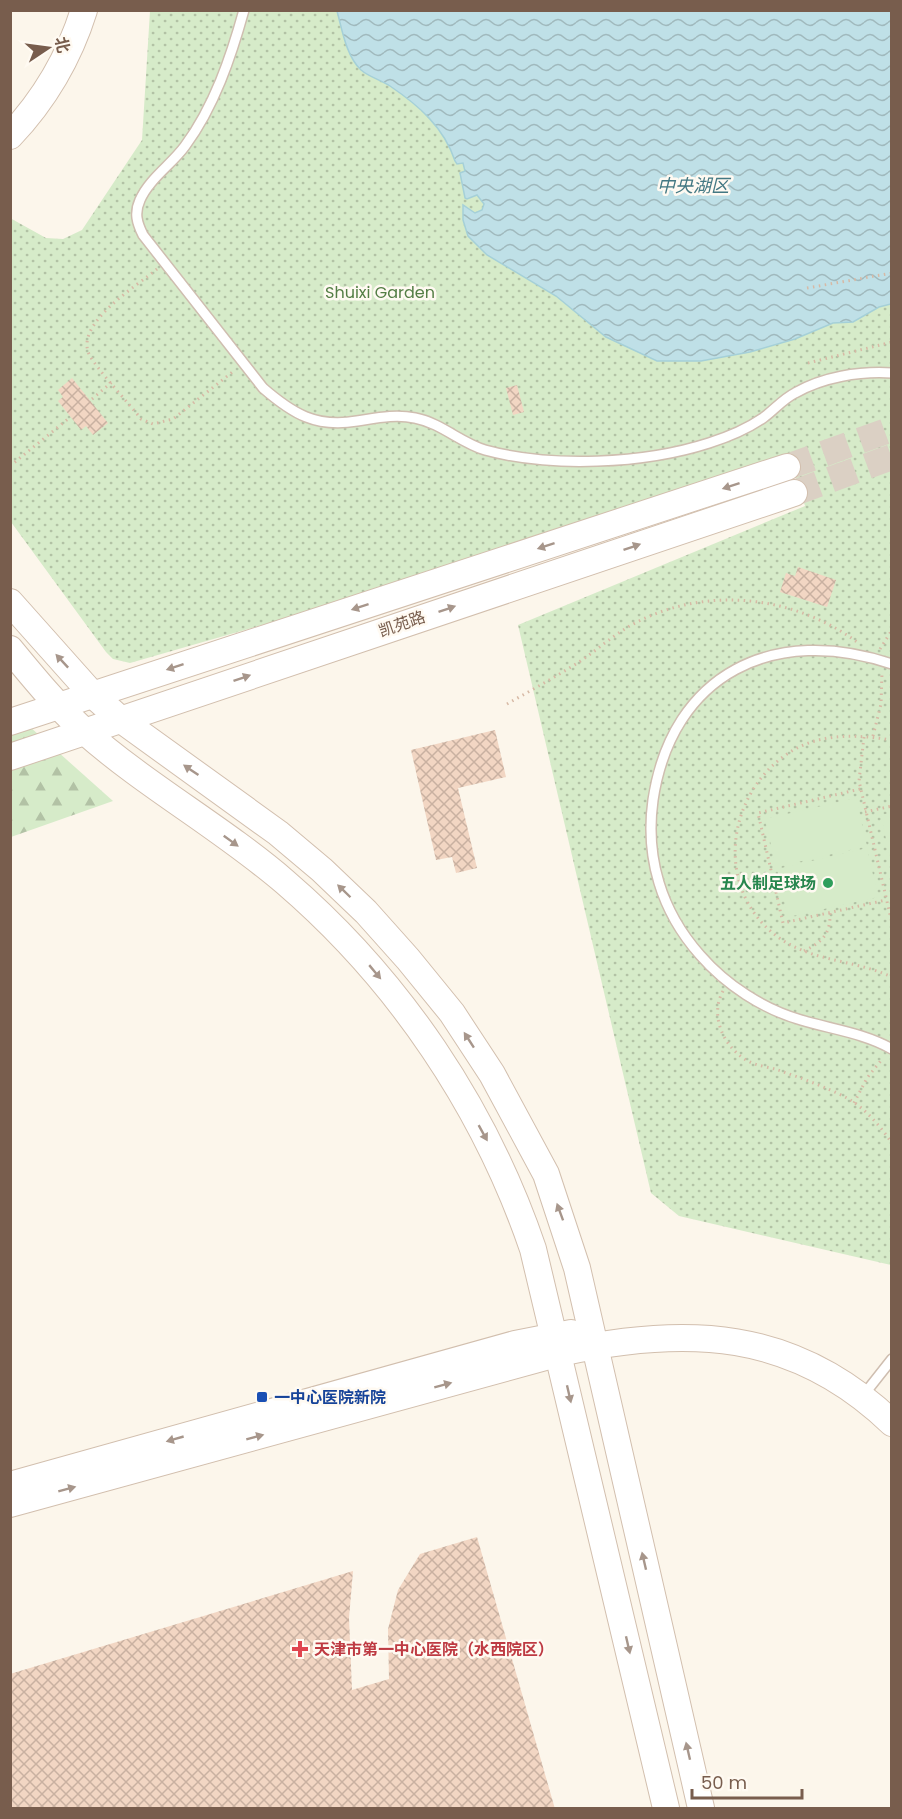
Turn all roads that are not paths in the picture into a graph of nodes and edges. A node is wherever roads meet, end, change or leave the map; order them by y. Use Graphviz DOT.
graph roads {
  1 [pos="76,10"];
  2 [pos="84,10"];
  3 [pos="243,10"];
  4 [pos="10,124"];
  5 [pos="10,136"];
  6 [pos="891,373"];
  7 [pos="787,467"];
  8 [pos="794,493"];
  9 [pos="10,602"];
  10 [pos="10,649"];
  11 [pos="887,663"];
  12 [pos="92,694"];
  13 [pos="88,721"];
  14 [pos="10,723"];
  15 [pos="19,754"];
  16 [pos="132,770"];
  17 [pos="891,1049"];
  18 [pos="541,1276"];
  19 [pos="570,1340"];
  20 [pos="520,1353"];
  21 [pos="891,1359"];
  22 [pos="865,1393"];
  23 [pos="891,1409"];
  24 [pos="891,1423"];
  25 [pos="10,1485"];
  26 [pos="10,1504"];
  27 [pos="666,1809"];
  28 [pos="701,1809"];
  1 -- 4 [label="main road"];
  2 -- 5 [label="main road"];
  3 -- 6 [label="lane"];
  7 -- 12 [label="main road, 凯苑路, one-way"];
  13 -- 8 [label="main road, 凯苑路, one-way"];
  12 -- 9 [label="main road, one-way"];
  10 -- 13 [label="main road"];
  11 -- 17 [label="lane"];
  12 -- 13 [label="main road, 凯苑路"];
  12 -- 13 [label="main road"];
  13 -- 14 [label="main road, 凯苑路"];
  13 -- 15 [label="main road, 凯苑路"];
  13 -- 16 [label="main road"];
  19 -- 13 [label="main road, one-way"];
  15 -- 16 [label="main road"];
  16 -- 18 [label="main road, one-way"];
  18 -- 19 [label="main road"];
  18 -- 20 [label="main road"];
  19 -- 20 [label="main road"];
  19 -- 22 [label="main road"];
  19 -- 27 [label="main road, one-way"];
  28 -- 19 [label="main road, one-way"];
  20 -- 25 [label="main road, one-way"];
  26 -- 20 [label="main road, one-way"];
  21 -- 22 [label="lane"];
  22 -- 23 [label="main road"];
  22 -- 24 [label="main road"];
}
